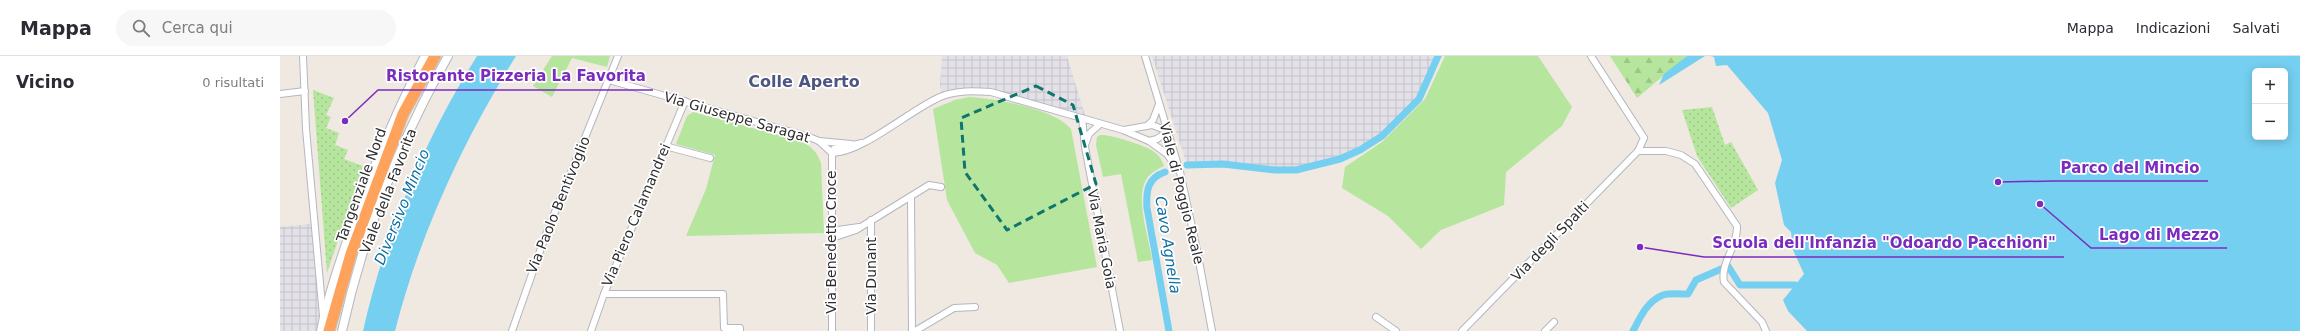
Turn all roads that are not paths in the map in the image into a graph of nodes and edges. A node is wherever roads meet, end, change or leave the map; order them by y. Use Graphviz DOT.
graph roads {
  1 [pos="303,56"];
  2 [pos="425,56"];
  3 [pos="434,56"];
  4 [pos="448,56"];
  5 [pos="618,56"];
  6 [pos="1145,56"];
  7 [pos="1591,56"];
  8 [pos="608,80"];
  9 [pos="305,91"];
  10 [pos="280,94"];
  11 [pos="685,101"];
  12 [pos="1160,102"];
  13 [pos="1082,118"];
  14 [pos="1100,124"];
  15 [pos="1148,125"];
  16 [pos="1123,130"];
  17 [pos="1168,131"];
  18 [pos="1149,140"];
  19 [pos="819,142"];
  20 [pos="862,143"];
  21 [pos="853,144"];
  22 [pos="665,146"];
  23 [pos="1084,146"];
  24 [pos="1638,151"];
  25 [pos="832,153"];
  26 [pos="710,158"];
  27 [pos="1180,172"];
  28 [pos="941,187"];
  29 [pos="911,197"];
  30 [pos="871,220"];
  31 [pos="863,226"];
  32 [pos="831,230"];
  33 [pos="832,238"];
  34 [pos="604,294"];
  35 [pos="975,307"];
  36 [pos="1376,317"];
  37 [pos="323,320"];
  38 [pos="1554,322"];
  39 [pos="321,331"];
  40 [pos="329,331"];
  41 [pos="342,331"];
  42 [pos="512,331"];
  43 [pos="591,331"];
  44 [pos="740,331"];
  45 [pos="832,331"];
  46 [pos="871,331"];
  47 [pos="912,331"];
  48 [pos="915,331"];
  49 [pos="1120,331"];
  50 [pos="1212,331"];
  51 [pos="1396,331"];
  52 [pos="1462,331"];
  53 [pos="1545,331"];
  54 [pos="1766,331"];
  1 -- 9 [label="street"];
  2 -- 37 [label="main road, Viale della Favorita"];
  3 -- 40 [label="highway, Tangenziale Nord"];
  4 -- 41 [label="main road, Viale della Favorita"];
  5 -- 8 [label="street, Via Paolo Bentivoglio"];
  6 -- 12 [label="street, Viale di Poggio Reale"];
  7 -- 24 [label="street"];
  8 -- 11 [label="street, Via Giuseppe Saragat"];
  8 -- 42 [label="street, Via Paolo Bentivoglio"];
  9 -- 10 [label="street"];
  9 -- 37 [label="street"];
  11 -- 19 [label="street, Via Giuseppe Saragat"];
  11 -- 22 [label="street, Via Piero Calamandrei"];
  12 -- 15 [label="street"];
  12 -- 17 [label="street, Viale di Poggio Reale"];
  13 -- 14 [label="street, Via Giuseppe Saragat"];
  13 -- 20 [label="street, Via Giuseppe Saragat"];
  13 -- 23 [label="street, Via Maria Goia"];
  14 -- 16 [label="street, Via Giuseppe Saragat"];
  14 -- 23 [label="street"];
  15 -- 16 [label="street, Via Giuseppe Saragat"];
  15 -- 17 [label="street, Via Giuseppe Saragat"];
  16 -- 18 [label="street, Via Giuseppe Saragat"];
  17 -- 18 [label="street"];
  17 -- 27 [label="street, Viale di Poggio Reale"];
  18 -- 27 [label="street, Via Giuseppe Saragat"];
  19 -- 21 [label="street, Via Giuseppe Saragat"];
  19 -- 25 [label="street, Via Giuseppe Saragat"];
  20 -- 21 [label="street, Via Giuseppe Saragat"];
  20 -- 25 [label="street, Via Giuseppe Saragat"];
  21 -- 25 [label="street, Via Giuseppe Saragat"];
  22 -- 26 [label="street"];
  22 -- 34 [label="street, Via Piero Calamandrei"];
  23 -- 49 [label="street, Via Maria Goia"];
  24 -- 52 [label="street, Via degli Spalti"];
  24 -- 54 [label="street"];
  25 -- 32 [label="street, Via Benedetto Croce"];
  27 -- 50 [label="street, Viale di Poggio Reale"];
  28 -- 29 [label="street"];
  29 -- 30 [label="street"];
  29 -- 47 [label="street"];
  30 -- 31 [label="street"];
  30 -- 46 [label="street, Via Dunant"];
  31 -- 32 [label="street"];
  31 -- 33 [label="street"];
  32 -- 33 [label="street, Via Benedetto Croce"];
  33 -- 45 [label="street, Via Benedetto Croce"];
  34 -- 43 [label="street, Via Piero Calamandrei"];
  34 -- 44 [label="street"];
  35 -- 48 [label="street"];
  36 -- 51 [label="street"];
  37 -- 39 [label="main road, Viale della Favorita"];
  38 -- 53 [label="street"];
}
